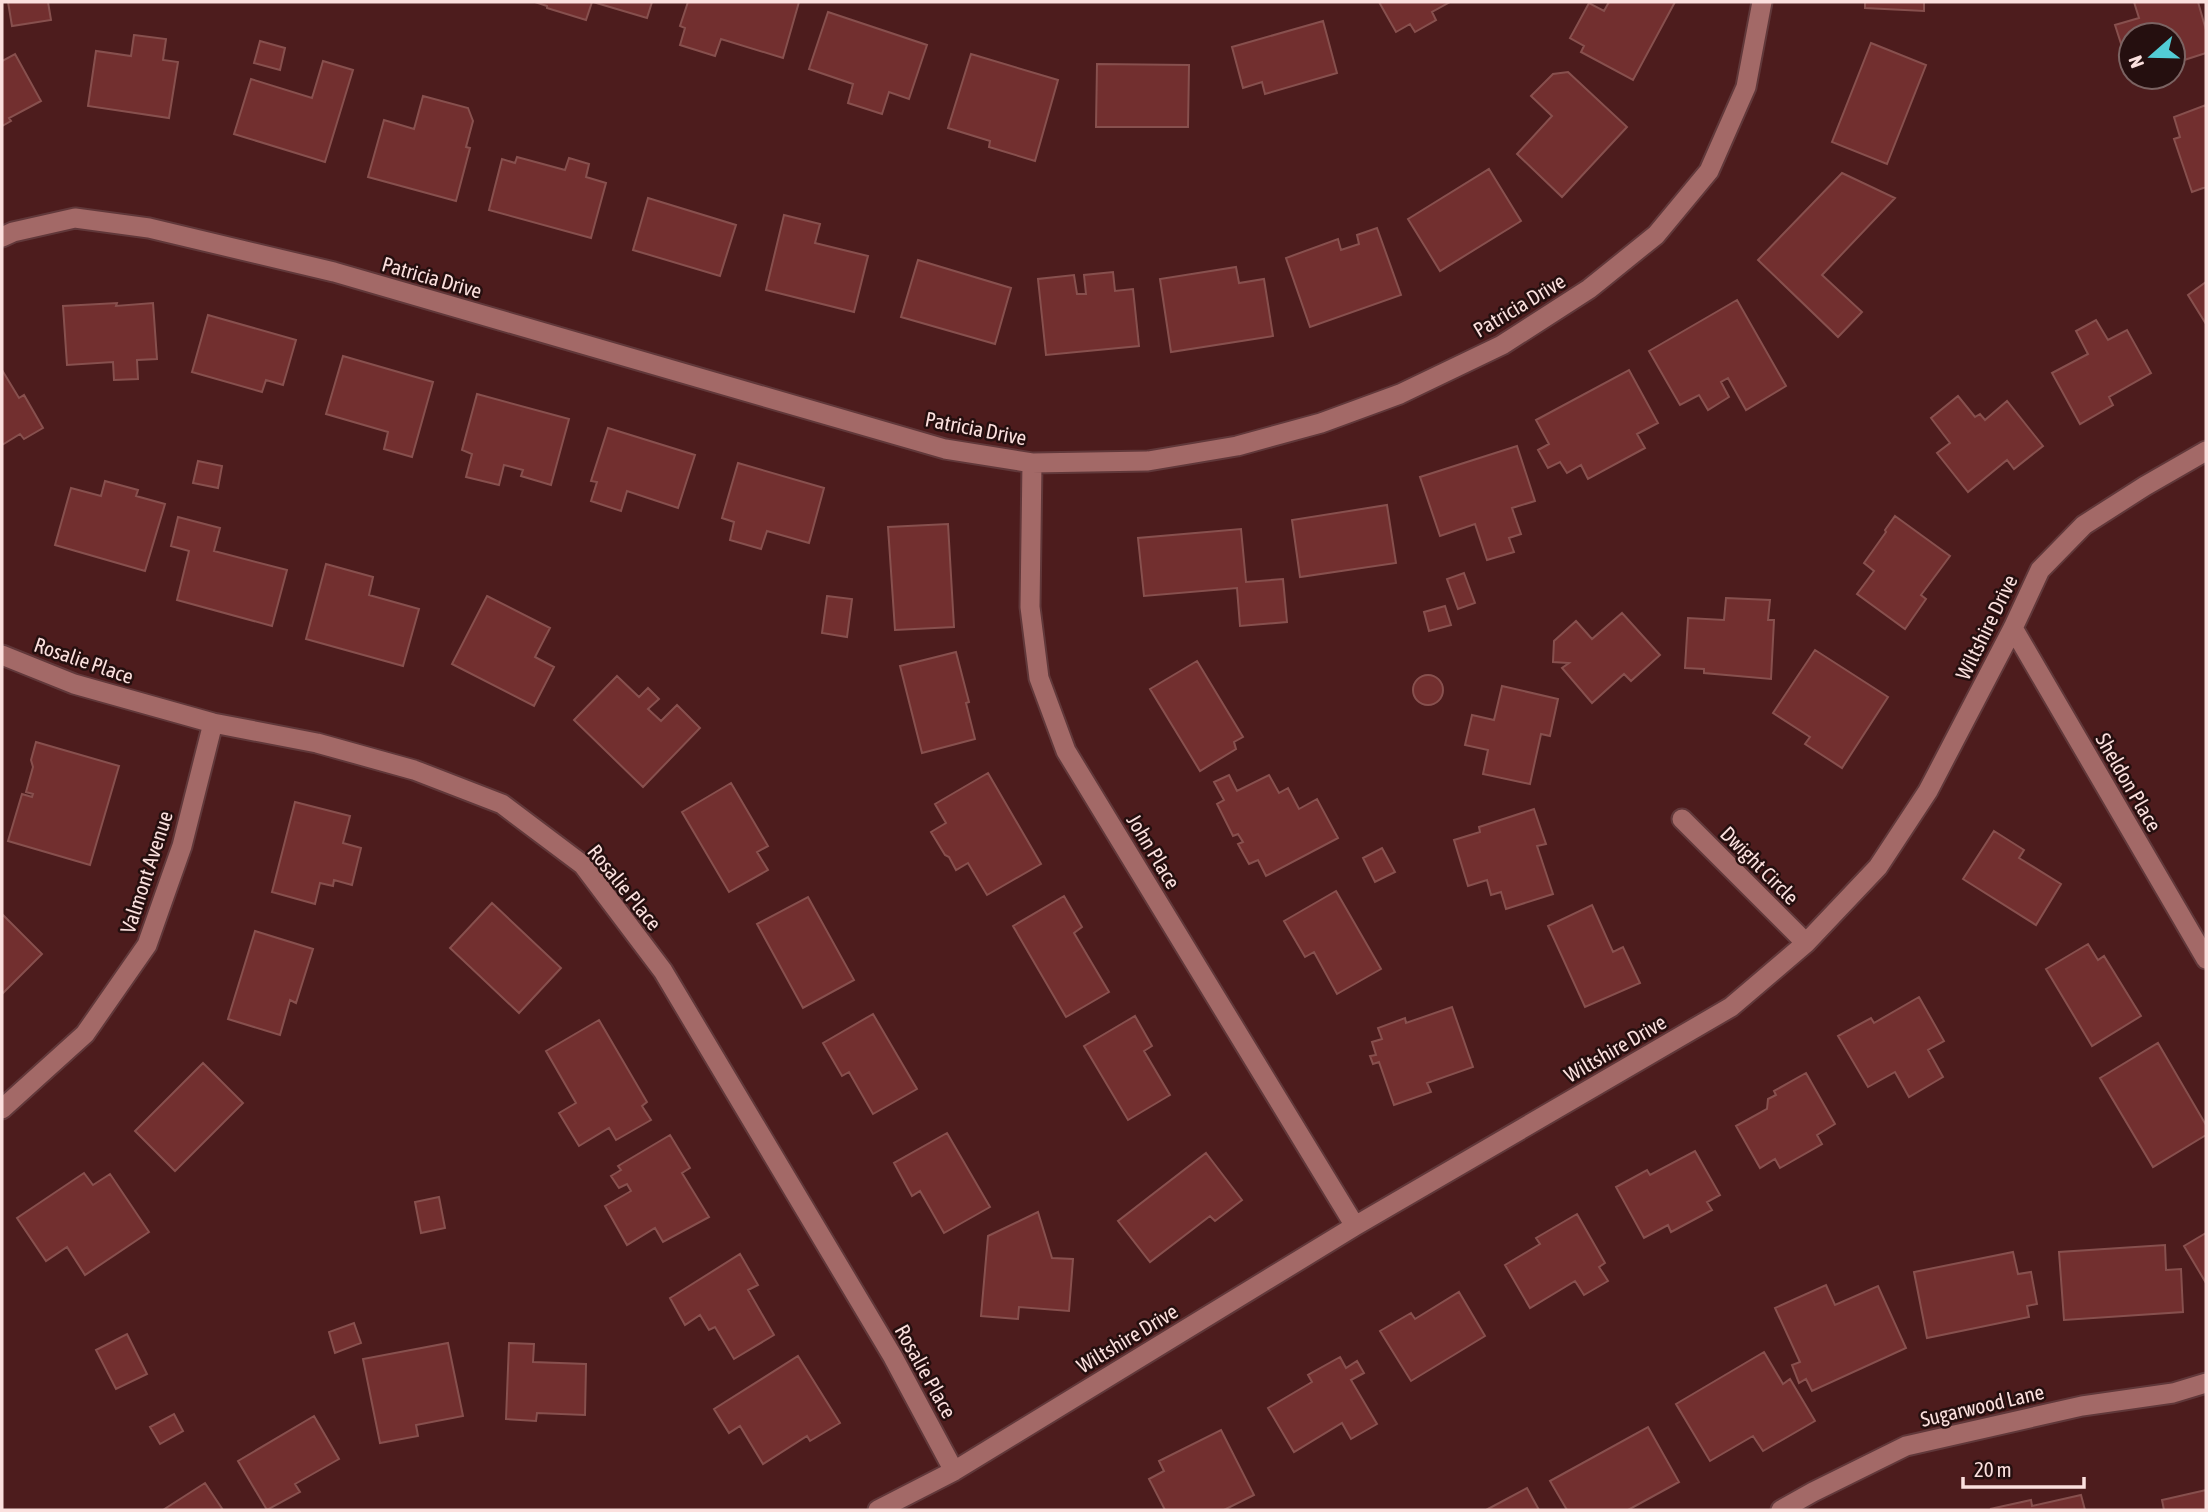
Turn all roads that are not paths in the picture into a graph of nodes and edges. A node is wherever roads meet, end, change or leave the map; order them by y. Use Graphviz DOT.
graph roads {
  1 [pos="1762,2"];
  2 [pos="2,237"];
  3 [pos="2206,451"];
  4 [pos="1032,463"];
  5 [pos="2013,628"];
  6 [pos="2,655"];
  7 [pos="213,723"];
  8 [pos="1682,819"];
  9 [pos="1806,943"];
  10 [pos="2206,959"];
  11 [pos="2,1109"];
  12 [pos="1355,1226"];
  13 [pos="2206,1383"];
  14 [pos="954,1471"];
  15 [pos="878,1510"];
  16 [pos="1781,1510"];
  1 -- 4 [label="street, Patricia Drive"];
  2 -- 4 [label="street, Patricia Drive"];
  3 -- 5 [label="street, Wiltshire Drive"];
  4 -- 12 [label="street, John Place"];
  5 -- 9 [label="street, Wiltshire Drive"];
  5 -- 10 [label="street, Sheldon Place"];
  6 -- 7 [label="street, Rosalie Place"];
  7 -- 11 [label="street, Valmont Avenue"];
  7 -- 14 [label="street, Rosalie Place"];
  8 -- 9 [label="street, Dwight Circle"];
  9 -- 12 [label="street, Wiltshire Drive"];
  12 -- 14 [label="street, Wiltshire Drive"];
  13 -- 16 [label="street, Sugarwood Lane"];
  14 -- 15 [label="street, Wiltshire Drive"];
}
